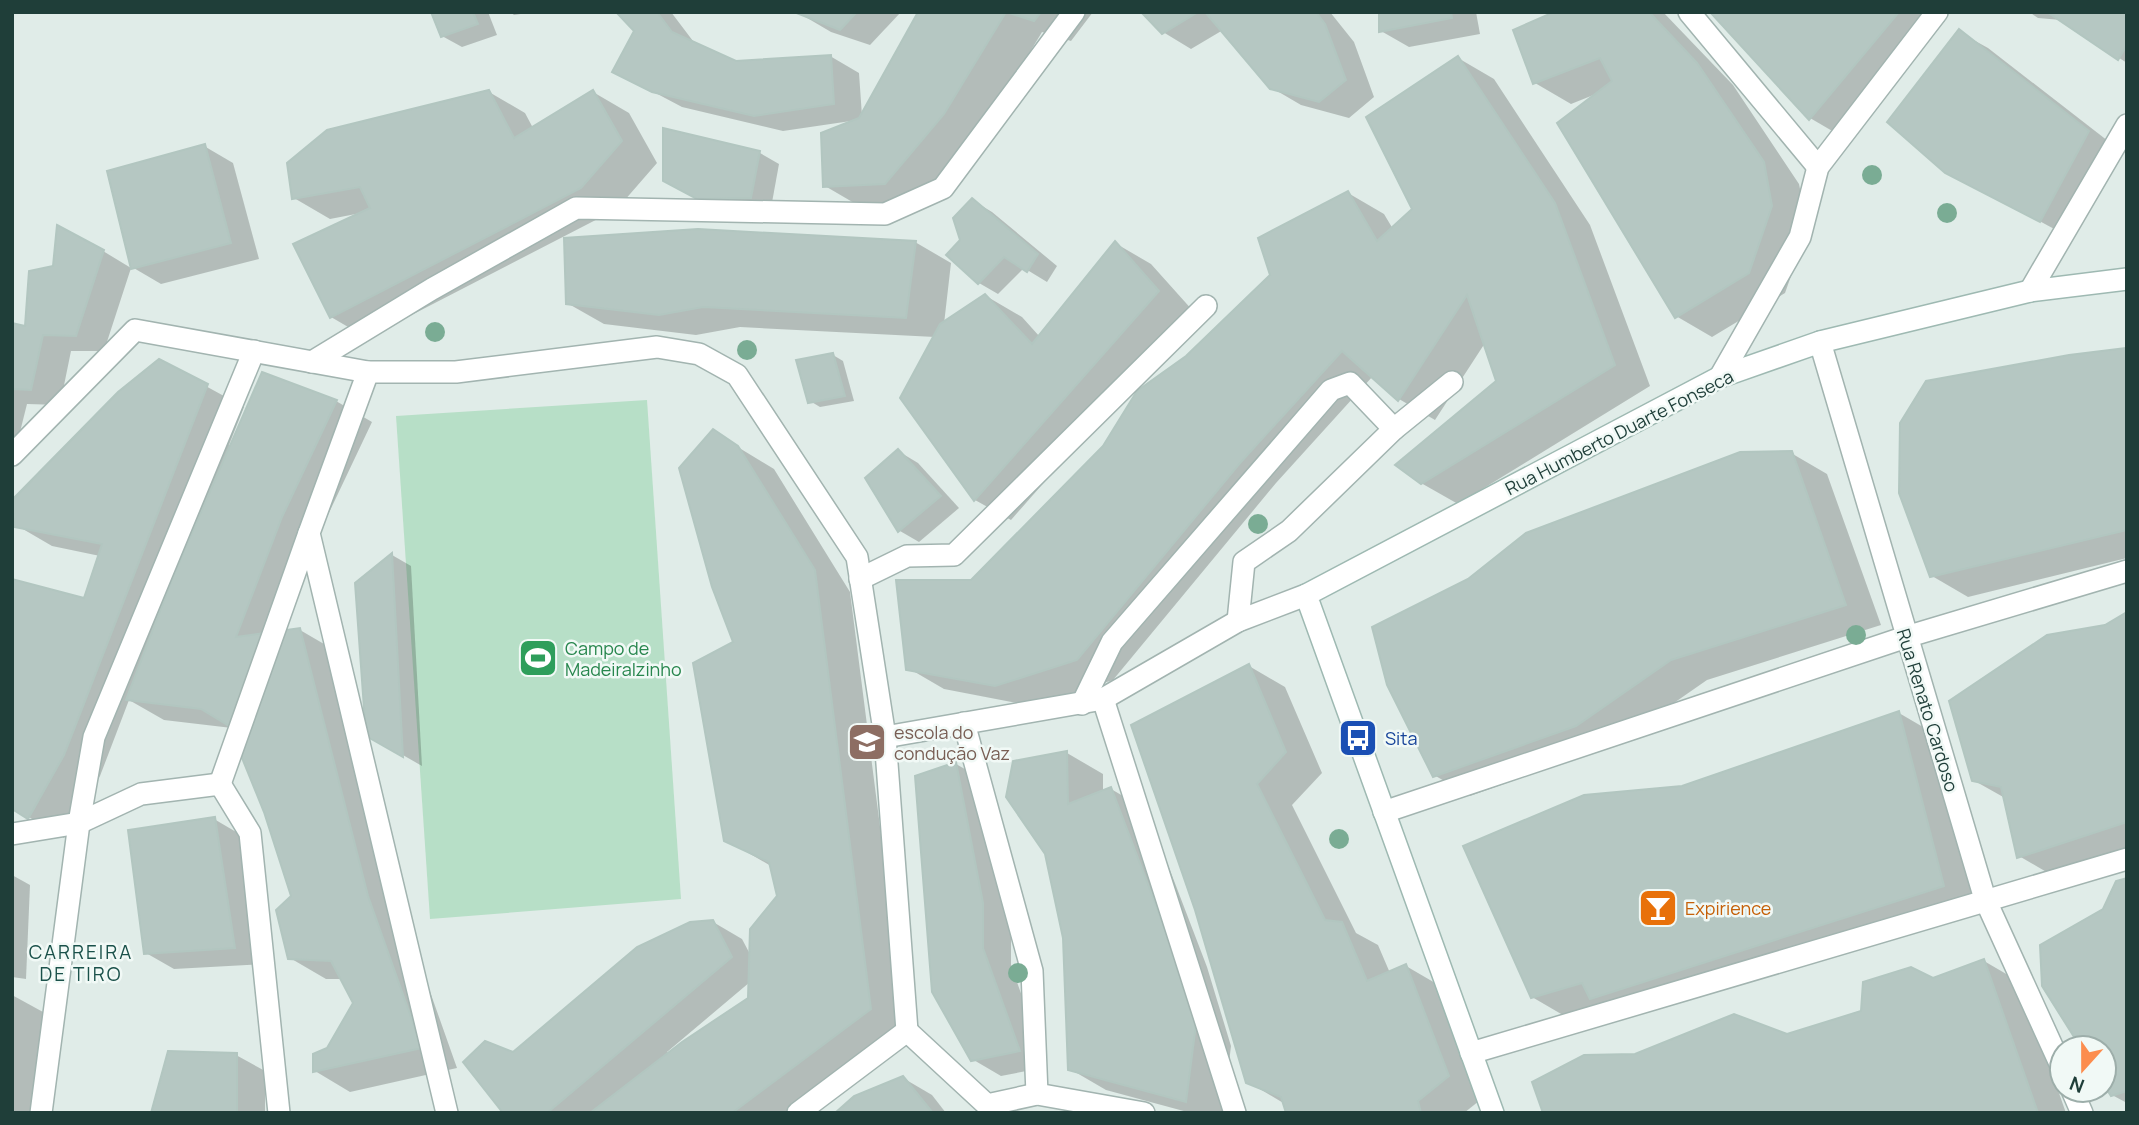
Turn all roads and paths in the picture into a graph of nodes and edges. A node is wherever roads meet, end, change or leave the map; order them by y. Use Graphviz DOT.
graph roads {
  1 [pos="1074,12"];
  2 [pos="1689,12"];
  3 [pos="1937,12"];
  4 [pos="2127,125"];
  5 [pos="1818,167"];
  6 [pos="2127,279"];
  7 [pos="2031,291"];
  8 [pos="1206,306"];
  9 [pos="1820,342"];
  10 [pos="254,351"];
  11 [pos="312,362"];
  12 [pos="368,372"];
  13 [pos="1720,377"];
  14 [pos="1452,382"];
  15 [pos="1394,429"];
  16 [pos="12,455"];
  17 [pos="309,533"];
  18 [pos="2127,571"];
  19 [pos="860,579"];
  20 [pos="1306,595"];
  21 [pos="1238,621"];
  22 [pos="1906,637"];
  23 [pos="1103,699"];
  24 [pos="1082,704"];
  25 [pos="964,723"];
  26 [pos="885,737"];
  27 [pos="220,784"];
  28 [pos="1384,812"];
  29 [pos="79,823"];
  30 [pos="12,834"];
  31 [pos="2127,859"];
  32 [pos="1985,899"];
  33 [pos="907,1031"];
  34 [pos="2048,1037"];
  35 [pos="1471,1053"];
  36 [pos="1037,1094"];
  37 [pos="986,1109"];
  38 [pos="41,1113"];
  39 [pos="279,1113"];
  40 [pos="447,1113"];
  41 [pos="798,1113"];
  42 [pos="1144,1113"];
  43 [pos="1235,1113"];
  44 [pos="1493,1113"];
  1 -- 11 [label="street"];
  2 -- 5 [label="street"];
  3 -- 5 [label="street"];
  4 -- 7 [label="street"];
  5 -- 13 [label="street"];
  6 -- 7 [label="street, Rua Humberto Duarte Fonseca"];
  7 -- 9 [label="street, Rua Humberto Duarte Fonseca"];
  8 -- 19 [label="street"];
  9 -- 13 [label="street, Rua Humberto Duarte Fonseca"];
  9 -- 22 [label="street, Rua Renato Cardoso"];
  10 -- 11 [label="street"];
  10 -- 16 [label="street"];
  10 -- 29 [label="street"];
  11 -- 12 [label="street"];
  12 -- 17 [label="street"];
  12 -- 19 [label="street"];
  13 -- 20 [label="street, Rua Humberto Duarte Fonseca"];
  14 -- 15 [label="street"];
  15 -- 21 [label="street"];
  15 -- 24 [label="street"];
  17 -- 27 [label="street"];
  17 -- 40 [label="street"];
  18 -- 22 [label="street"];
  19 -- 26 [label="street"];
  20 -- 21 [label="street, Rua Humberto Duarte Fonseca"];
  20 -- 28 [label="street"];
  21 -- 23 [label="street, Rua Humberto Duarte Fonseca"];
  22 -- 28 [label="street"];
  22 -- 32 [label="street, Rua Renato Cardoso"];
  23 -- 24 [label="street, Rua Humberto Duarte Fonseca"];
  23 -- 43 [label="street"];
  24 -- 25 [label="street, Rua Humberto Duarte Fonseca"];
  25 -- 26 [label="street, Rua Humberto Duarte Fonseca"];
  25 -- 36 [label="street"];
  26 -- 33 [label="street"];
  27 -- 29 [label="street"];
  27 -- 39 [label="street"];
  28 -- 35 [label="street"];
  29 -- 30 [label="street"];
  29 -- 38 [label="street"];
  31 -- 32 [label="street"];
  32 -- 34 [label="street, Rua Renato Cardoso"];
  32 -- 35 [label="street"];
  33 -- 37 [label="street"];
  33 -- 41 [label="street"];
  35 -- 44 [label="street"];
  36 -- 37 [label="street"];
  36 -- 42 [label="street"];
}
